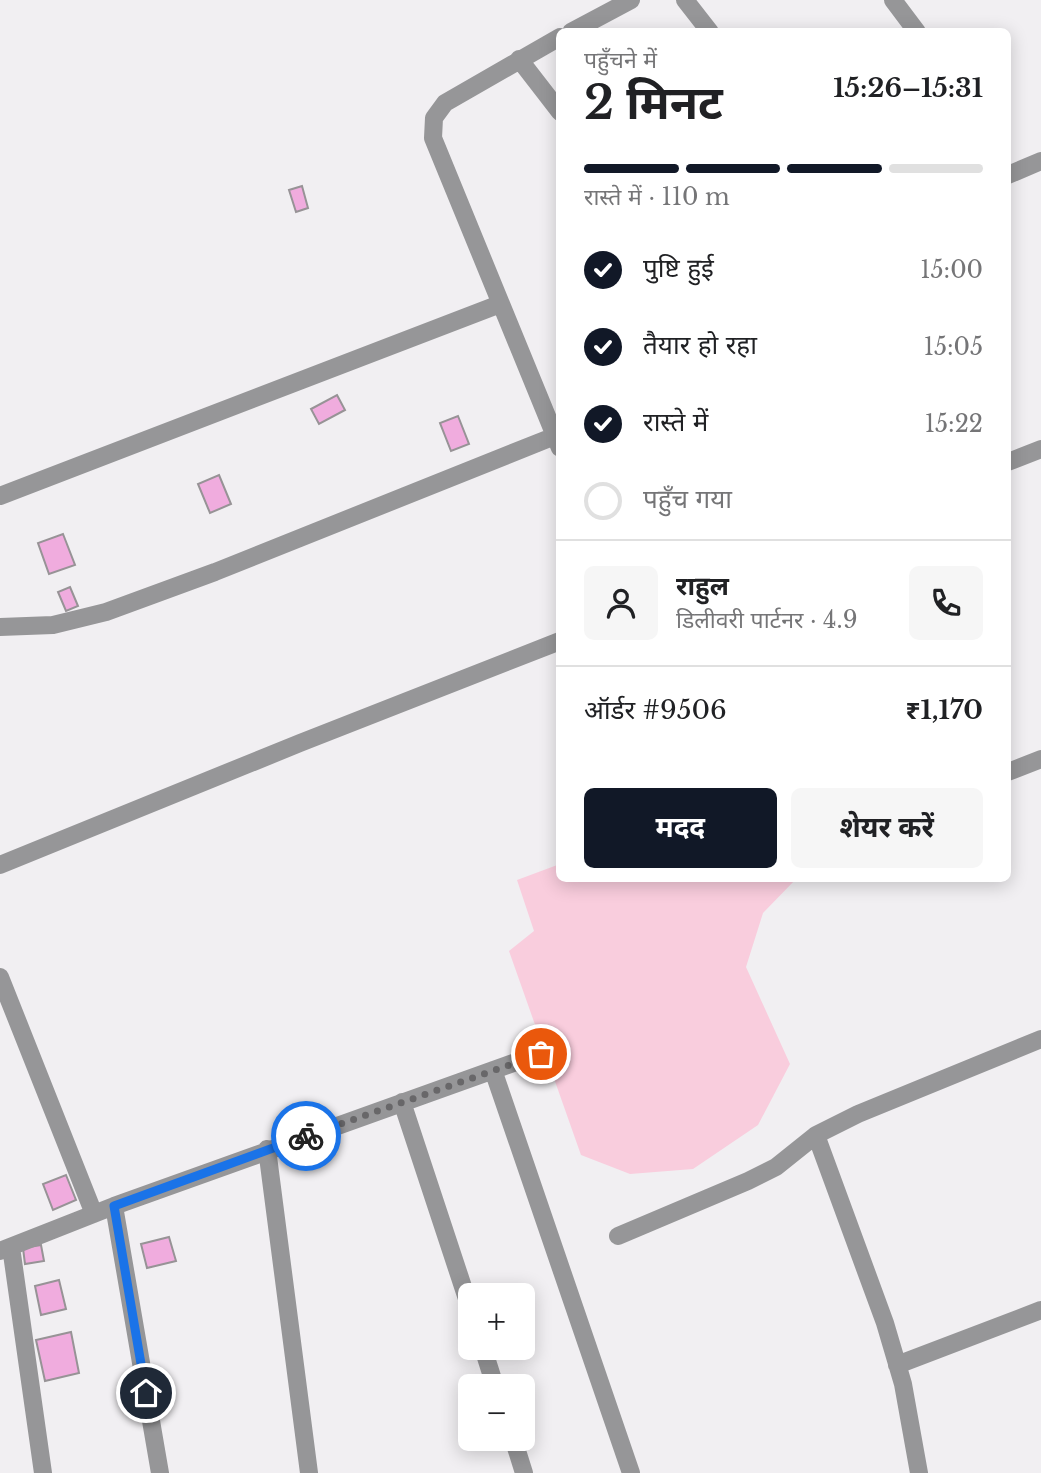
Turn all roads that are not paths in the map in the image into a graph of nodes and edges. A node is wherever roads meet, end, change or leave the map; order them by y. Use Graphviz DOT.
graph roads {
  1 [pos="631,0"];
  2 [pos="685,0"];
  3 [pos="893,0"];
  4 [pos="578,28"];
  5 [pos="707,28"];
  6 [pos="914,28"];
  7 [pos="556,39"];
  8 [pos="519,59"];
  9 [pos="556,107"];
  10 [pos="1041,161"];
  11 [pos="1011,175"];
  12 [pos="500,304"];
  13 [pos="556,437"];
  14 [pos="556,443"];
  15 [pos="1041,449"];
  16 [pos="1011,461"];
  17 [pos="0,496"];
  18 [pos="0,627"];
  19 [pos="556,643"];
  20 [pos="1041,759"];
  21 [pos="1011,771"];
  22 [pos="0,865"];
  23 [pos="0,977"];
  24 [pos="1041,1039"];
  25 [pos="541,1054"];
  26 [pos="494,1070"];
  27 [pos="402,1102"];
  28 [pos="816,1135"];
  29 [pos="267,1149"];
  30 [pos="114,1206"];
  31 [pos="94,1214"];
  32 [pos="618,1236"];
  33 [pos="6,1249"];
  34 [pos="462,1283"];
  35 [pos="1041,1310"];
  36 [pos="897,1364"];
  37 [pos="517,1451"];
  38 [pos="43,1473"];
  39 [pos="160,1473"];
  40 [pos="309,1473"];
  41 [pos="524,1473"];
  42 [pos="631,1473"];
  43 [pos="919,1473"];
  1 -- 4 [label="street"];
  2 -- 5 [label="street"];
  3 -- 6 [label="street"];
  7 -- 8 [label="street"];
  8 -- 9 [label="street"];
  8 -- 12 [label="street"];
  10 -- 11 [label="street"];
  12 -- 13 [label="street"];
  12 -- 17 [label="street"];
  14 -- 18 [label="street"];
  15 -- 16 [label="street"];
  19 -- 22 [label="street"];
  20 -- 21 [label="street"];
  23 -- 31 [label="street"];
  24 -- 28 [label="street"];
  25 -- 26 [label="street"];
  26 -- 27 [label="street"];
  26 -- 42 [label="street"];
  27 -- 29 [label="street"];
  27 -- 34 [label="street"];
  28 -- 32 [label="street"];
  28 -- 36 [label="street"];
  29 -- 30 [label="street"];
  29 -- 40 [label="street"];
  30 -- 31 [label="street"];
  30 -- 39 [label="street"];
  31 -- 33 [label="street"];
  33 -- 38 [label="street"];
  35 -- 36 [label="street"];
  36 -- 43 [label="street"];
  37 -- 41 [label="street"];
}
